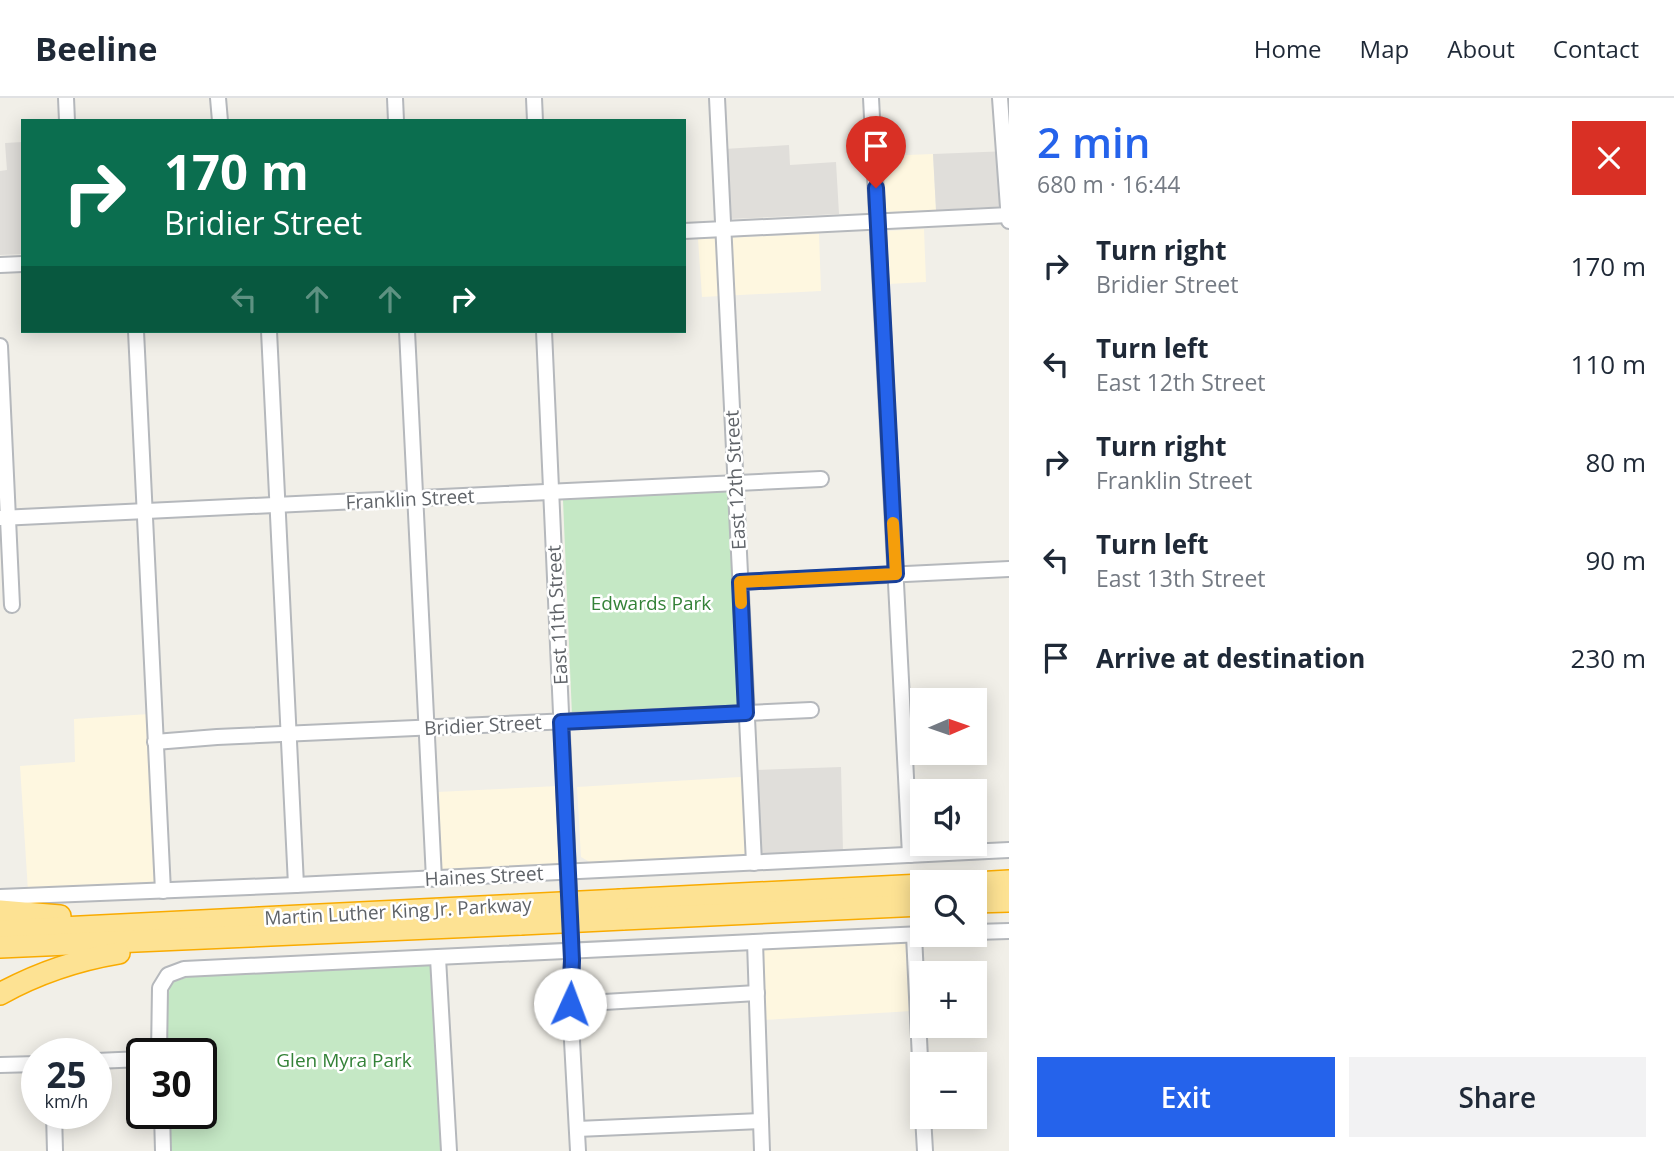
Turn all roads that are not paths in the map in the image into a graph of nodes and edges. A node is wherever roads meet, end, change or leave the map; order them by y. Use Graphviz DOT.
graph roads {
  1 [pos="66,98"];
  2 [pos="218,98"];
  3 [pos="395,98"];
  4 [pos="534,98"];
  5 [pos="717,98"];
  6 [pos="872,98"];
  7 [pos="1000,98"];
  8 [pos="67,119"];
  9 [pos="220,119"];
  10 [pos="396,119"];
  11 [pos="535,119"];
  12 [pos="1009,217"];
  13 [pos="878,222"];
  14 [pos="723,229"];
  15 [pos="686,231"];
  16 [pos="21,264"];
  17 [pos="0,265"];
  18 [pos="136,333"];
  19 [pos="269,333"];
  20 [pos="407,333"];
  21 [pos="544,333"];
  22 [pos="0,346"];
  23 [pos="821,479"];
  24 [pos="735,483"];
  25 [pos="551,492"];
  26 [pos="415,499"];
  27 [pos="278,506"];
  28 [pos="145,511"];
  29 [pos="4,518"];
  30 [pos="1009,569"];
  31 [pos="896,574"];
  32 [pos="740,582"];
  33 [pos="12,605"];
  34 [pos="811,710"];
  35 [pos="746,713"];
  36 [pos="561,722"];
  37 [pos="427,728"];
  38 [pos="288,736"];
  39 [pos="155,742"];
  40 [pos="1009,850"];
  41 [pos="987,851"];
  42 [pos="910,855"];
  43 [pos="754,863"];
  44 [pos="568,872"];
  45 [pos="434,878"];
  46 [pos="1009,881"];
  47 [pos="987,882"];
  48 [pos="296,885"];
  49 [pos="910,886"];
  50 [pos="163,891"];
  51 [pos="0,897"];
  52 [pos="1009,901"];
  53 [pos="987,902"];
  54 [pos="910,905"];
  55 [pos="622,910"];
  56 [pos="0,911"];
  57 [pos="521,915"];
  58 [pos="135,923"];
  59 [pos="0,930"];
  60 [pos="1009,931"];
  61 [pos="987,932"];
  62 [pos="910,934"];
  63 [pos="217,938"];
  64 [pos="755,943"];
  65 [pos="0,947"];
  66 [pos="918,947"];
  67 [pos="571,951"];
  68 [pos="438,958"];
  69 [pos="757,993"];
  70 [pos="0,994"];
  71 [pos="570,1004"];
  72 [pos="159,1038"];
  73 [pos="921,1052"];
  74 [pos="21,1064"];
  75 [pos="0,1065"];
  76 [pos="761,1121"];
  77 [pos="54,1129"];
  78 [pos="162,1129"];
  79 [pos="577,1129"];
  80 [pos="924,1129"];
  81 [pos="55,1151"];
  82 [pos="163,1151"];
  83 [pos="449,1151"];
  84 [pos="578,1151"];
  85 [pos="762,1151"];
  86 [pos="925,1151"];
  1 -- 8 [label="street"];
  2 -- 9 [label="street"];
  3 -- 10 [label="street"];
  4 -- 11 [label="street"];
  5 -- 14 [label="street, East 12th Street"];
  6 -- 13 [label="street"];
  7 -- 12 [label="street"];
  12 -- 13 [label="street"];
  13 -- 14 [label="street"];
  13 -- 31 [label="street"];
  14 -- 15 [label="street"];
  14 -- 24 [label="street, East 12th Street"];
  16 -- 17 [label="street"];
  18 -- 28 [label="street"];
  19 -- 27 [label="street"];
  20 -- 26 [label="street"];
  21 -- 25 [label="street, East 11th Street"];
  22 -- 29 [label="street"];
  23 -- 24 [label="street, Franklin Street"];
  24 -- 25 [label="street, Franklin Street"];
  24 -- 32 [label="street, East 12th Street"];
  25 -- 26 [label="street, Franklin Street"];
  25 -- 36 [label="street, East 11th Street"];
  26 -- 27 [label="street, Franklin Street"];
  26 -- 37 [label="street"];
  27 -- 28 [label="street, Franklin Street"];
  27 -- 38 [label="street"];
  28 -- 29 [label="street, Franklin Street"];
  28 -- 39 [label="street"];
  29 -- 33 [label="street"];
  30 -- 31 [label="street"];
  31 -- 32 [label="street"];
  31 -- 42 [label="street"];
  32 -- 35 [label="street, East 12th Street"];
  34 -- 35 [label="street, Bridier Street"];
  35 -- 36 [label="street, Bridier Street"];
  35 -- 43 [label="street, East 12th Street"];
  36 -- 37 [label="street, Bridier Street"];
  36 -- 44 [label="street, East 11th Street"];
  37 -- 38 [label="street, Bridier Street"];
  37 -- 45 [label="street"];
  38 -- 39 [label="street, Bridier Street"];
  38 -- 48 [label="street"];
  39 -- 50 [label="street"];
  40 -- 41 [label="street, Haines Street"];
  42 -- 43 [label="street, Haines Street"];
  43 -- 44 [label="street, Haines Street"];
  44 -- 45 [label="street, Haines Street"];
  44 -- 67 [label="street, East 11th Street"];
  45 -- 48 [label="street, Haines Street"];
  46 -- 47 [label="highway"];
  48 -- 50 [label="street, Haines Street"];
  49 -- 55 [label="highway, Martin Luther King Jr. Parkway"];
  50 -- 51 [label="street, Haines Street"];
  52 -- 53 [label="highway"];
  54 -- 55 [label="highway, Martin Luther King Jr. Parkway"];
  55 -- 57 [label="highway, Martin Luther King Jr. Parkway, bridge"];
  56 -- 58 [label="highway"];
  57 -- 58 [label="highway, Martin Luther King Jr. Parkway"];
  57 -- 63 [label="highway, Martin Luther King Jr. Parkway"];
  58 -- 59 [label="highway, Martin Luther King Jr. Parkway"];
  60 -- 61 [label="street"];
  62 -- 64 [label="street"];
  63 -- 65 [label="highway, Martin Luther King Jr. Parkway"];
  63 -- 70 [label="highway"];
  64 -- 67 [label="street"];
  64 -- 69 [label="street"];
  66 -- 73 [label="street"];
  67 -- 68 [label="street"];
  67 -- 71 [label="street, East 11th Street"];
  68 -- 72 [label="street"];
  68 -- 83 [label="street"];
  69 -- 71 [label="street"];
  69 -- 76 [label="street"];
  71 -- 79 [label="street, East 11th Street"];
  74 -- 75 [label="street"];
  76 -- 79 [label="street"];
  76 -- 85 [label="street"];
  77 -- 81 [label="street"];
  78 -- 82 [label="street"];
  79 -- 84 [label="street, East 11th Street"];
  80 -- 86 [label="street"];
}
